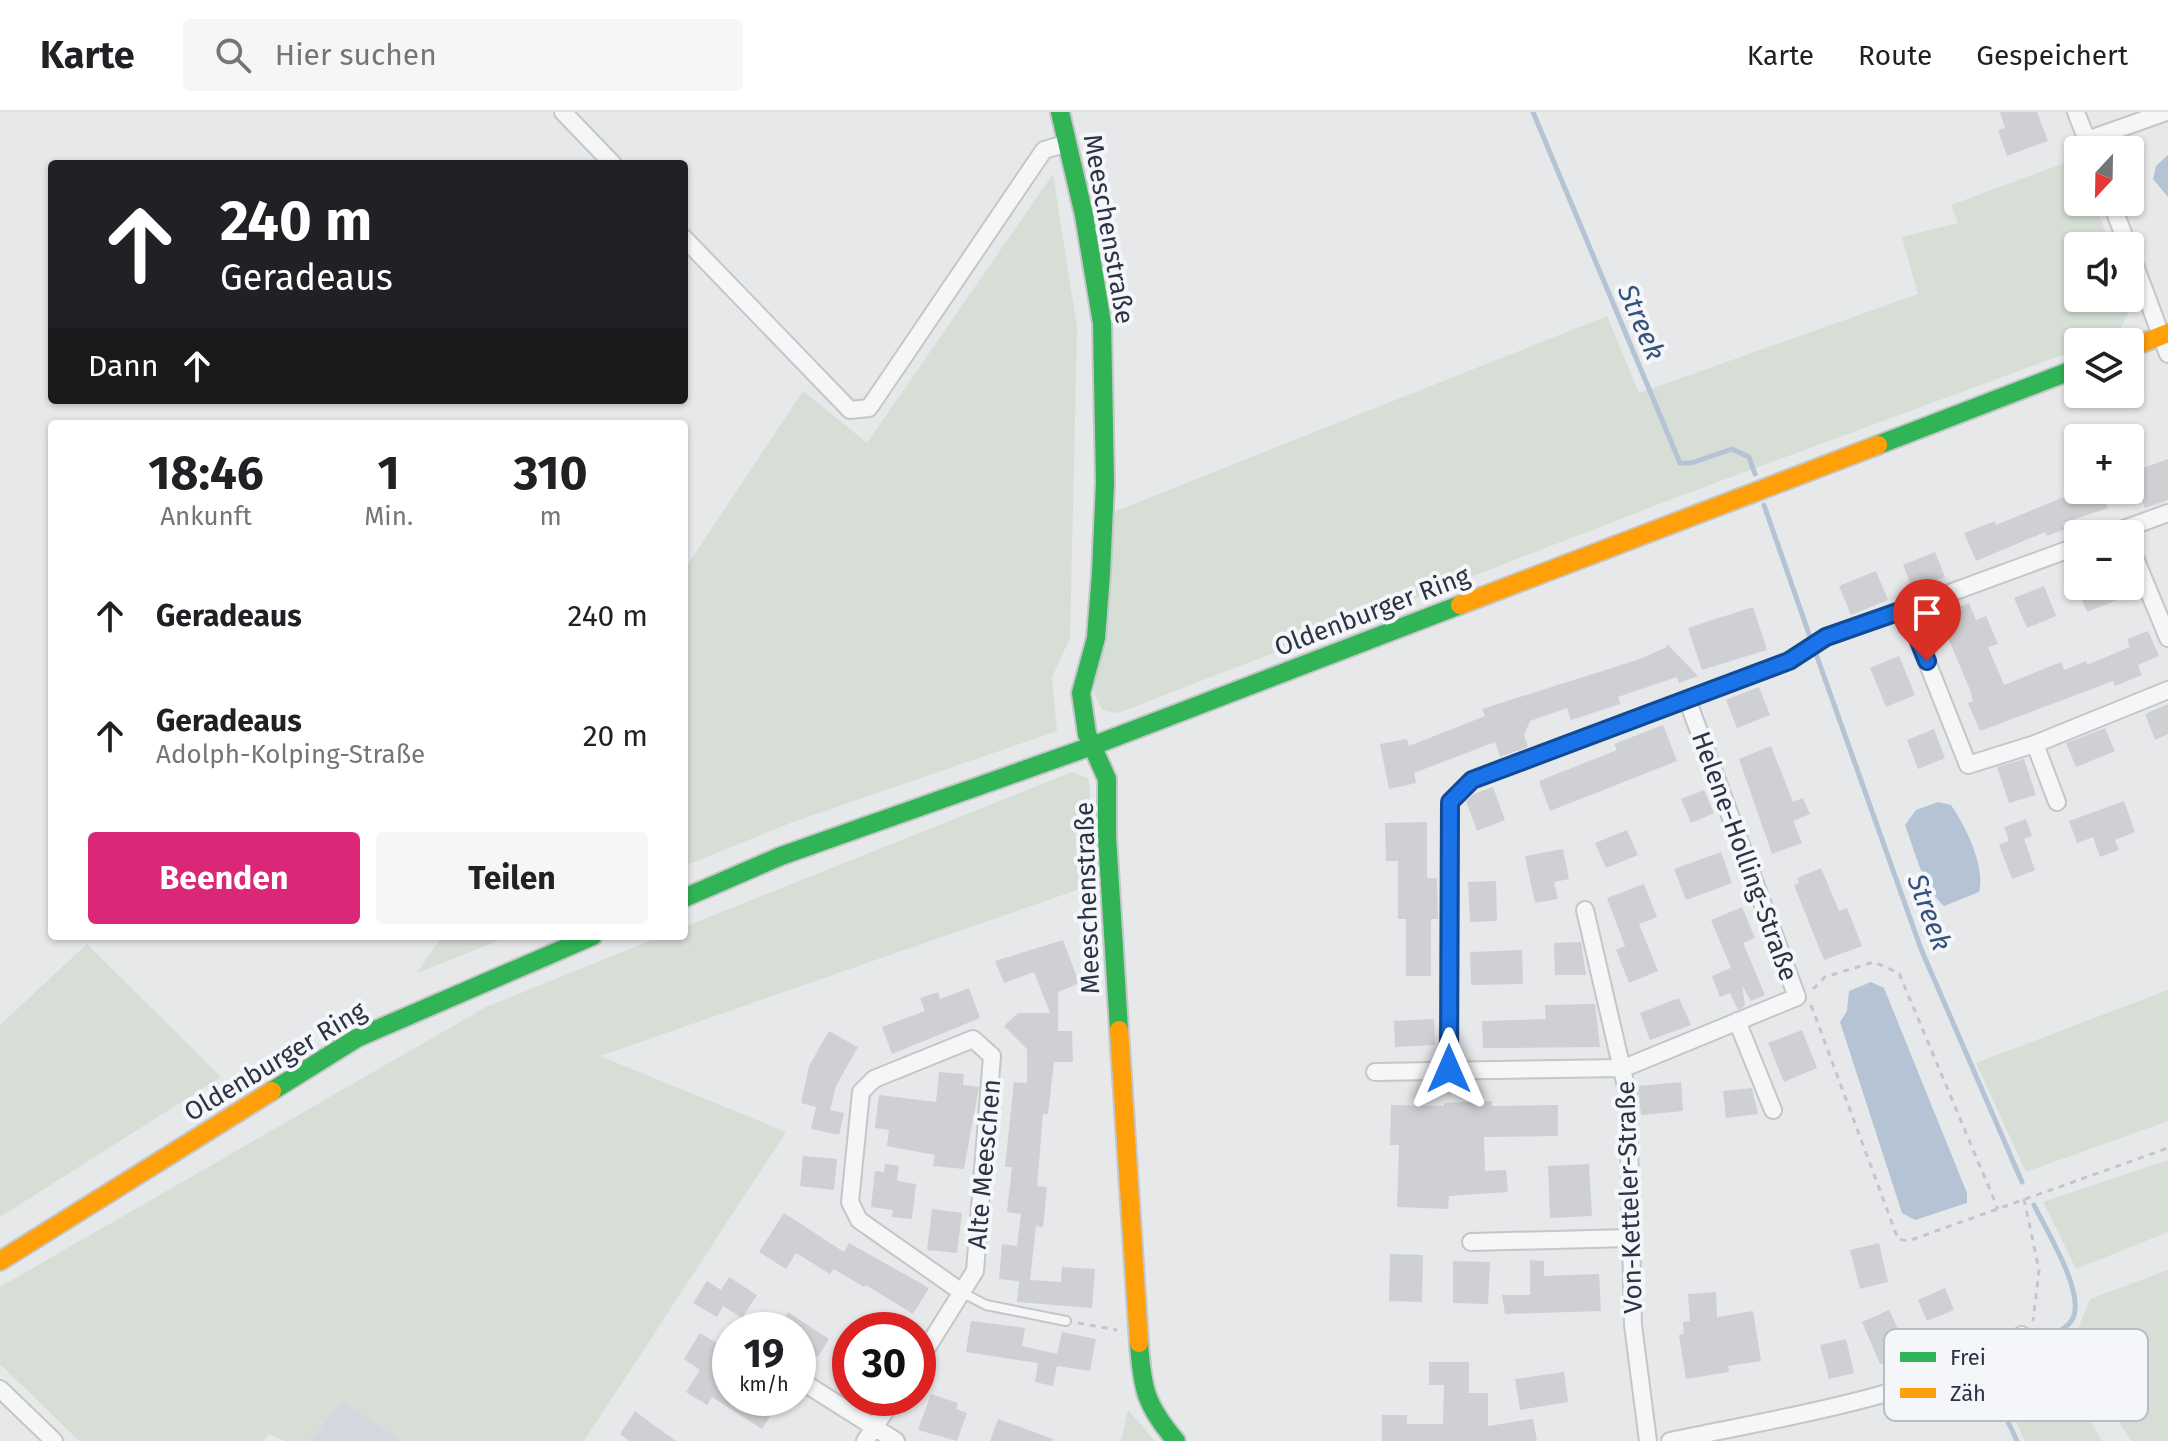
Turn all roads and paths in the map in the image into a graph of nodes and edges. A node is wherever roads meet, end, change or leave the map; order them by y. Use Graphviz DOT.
graph roads {
  1 [pos="563,112"];
  2 [pos="1060,112"];
  3 [pos="2076,112"];
  4 [pos="2166,112"];
  5 [pos="2085,136"];
  6 [pos="2110,136"];
  7 [pos="1068,143"];
  8 [pos="609,160"];
  9 [pos="688,242"];
  10 [pos="2144,285"];
  11 [pos="2165,334"];
  12 [pos="2144,342"];
  13 [pos="2168,354"];
  14 [pos="2064,373"];
  15 [pos="2168,513"];
  16 [pos="2144,522"];
  17 [pos="2064,551"];
  18 [pos="2144,580"];
  19 [pos="1906,609"];
  20 [pos="1826,637"];
  21 [pos="2168,638"];
  22 [pos="1789,661"];
  23 [pos="2168,690"];
  24 [pos="1687,699"];
  25 [pos="2035,744"];
  26 [pos="1092,746"];
  27 [pos="2057,802"];
  28 [pos="688,896"];
  29 [pos="1585,910"];
  30 [pos="584,940"];
  31 [pos="1737,1021"];
  32 [pos="1624,1068"];
  33 [pos="1449,1069"];
  34 [pos="1375,1072"];
  35 [pos="1773,1110"];
  36 [pos="2168,1148"];
  37 [pos="2024,1199"];
  38 [pos="1998,1209"];
  39 [pos="1629,1238"];
  40 [pos="1471,1242"];
  41 [pos="0,1261"];
  42 [pos="963,1293"];
  43 [pos="1066,1321"];
  44 [pos="2027,1329"];
  45 [pos="1137,1330"];
  46 [pos="936,1334"];
  47 [pos="0,1389"];
  48 [pos="1884,1391"];
  49 [pos="816,1393"];
  50 [pos="882,1416"];
  51 [pos="870,1435"];
  52 [pos="54,1441"];
  53 [pos="896,1441"];
  54 [pos="1176,1441"];
  55 [pos="1648,1441"];
  56 [pos="1670,1441"];
  1 -- 8 [label="street"];
  2 -- 7 [label="main road, Meeschenstraße"];
  3 -- 5 [label="street"];
  4 -- 6 [label="street"];
  7 -- 9 [label="street"];
  7 -- 26 [label="main road, Meeschenstraße"];
  10 -- 11 [label="street"];
  11 -- 12 [label="main road"];
  11 -- 13 [label="street"];
  14 -- 26 [label="main road, Oldenburger Ring"];
  15 -- 16 [label="street"];
  17 -- 19 [label="street"];
  18 -- 21 [label="street"];
  19 -- 20 [label="street"];
  19 -- 25 [label="street"];
  20 -- 22 [label="lane"];
  22 -- 24 [label="street"];
  23 -- 25 [label="street"];
  24 -- 31 [label="street, Helene-Holling-Straße"];
  24 -- 33 [label="street"];
  25 -- 27 [label="street"];
  26 -- 28 [label="main road, Oldenburger Ring"];
  26 -- 45 [label="main road, Meeschenstraße"];
  29 -- 32 [label="street, Von-Ketteler-Straße"];
  30 -- 41 [label="main road, Oldenburger Ring"];
  31 -- 32 [label="street, Helene-Holling-Straße"];
  31 -- 35 [label="street"];
  32 -- 33 [label="street"];
  32 -- 39 [label="street, Von-Ketteler-Straße"];
  33 -- 34 [label="street"];
  36 -- 37 [label="path"];
  37 -- 38 [label="path"];
  37 -- 44 [label="path"];
  38 -- 38 [label="path"];
  39 -- 40 [label="street"];
  39 -- 55 [label="street, Von-Ketteler-Straße"];
  42 -- 42 [label="street, Alte Meeschen"];
  42 -- 43 [label="lane"];
  42 -- 46 [label="street, Alte Meeschen"];
  43 -- 45 [label="path"];
  45 -- 54 [label="main road, Meeschenstraße"];
  47 -- 52 [label="street"];
  48 -- 56 [label="street"];
  49 -- 51 [label="street"];
  50 -- 51 [label="street"];
  51 -- 53 [label="street"];
}
